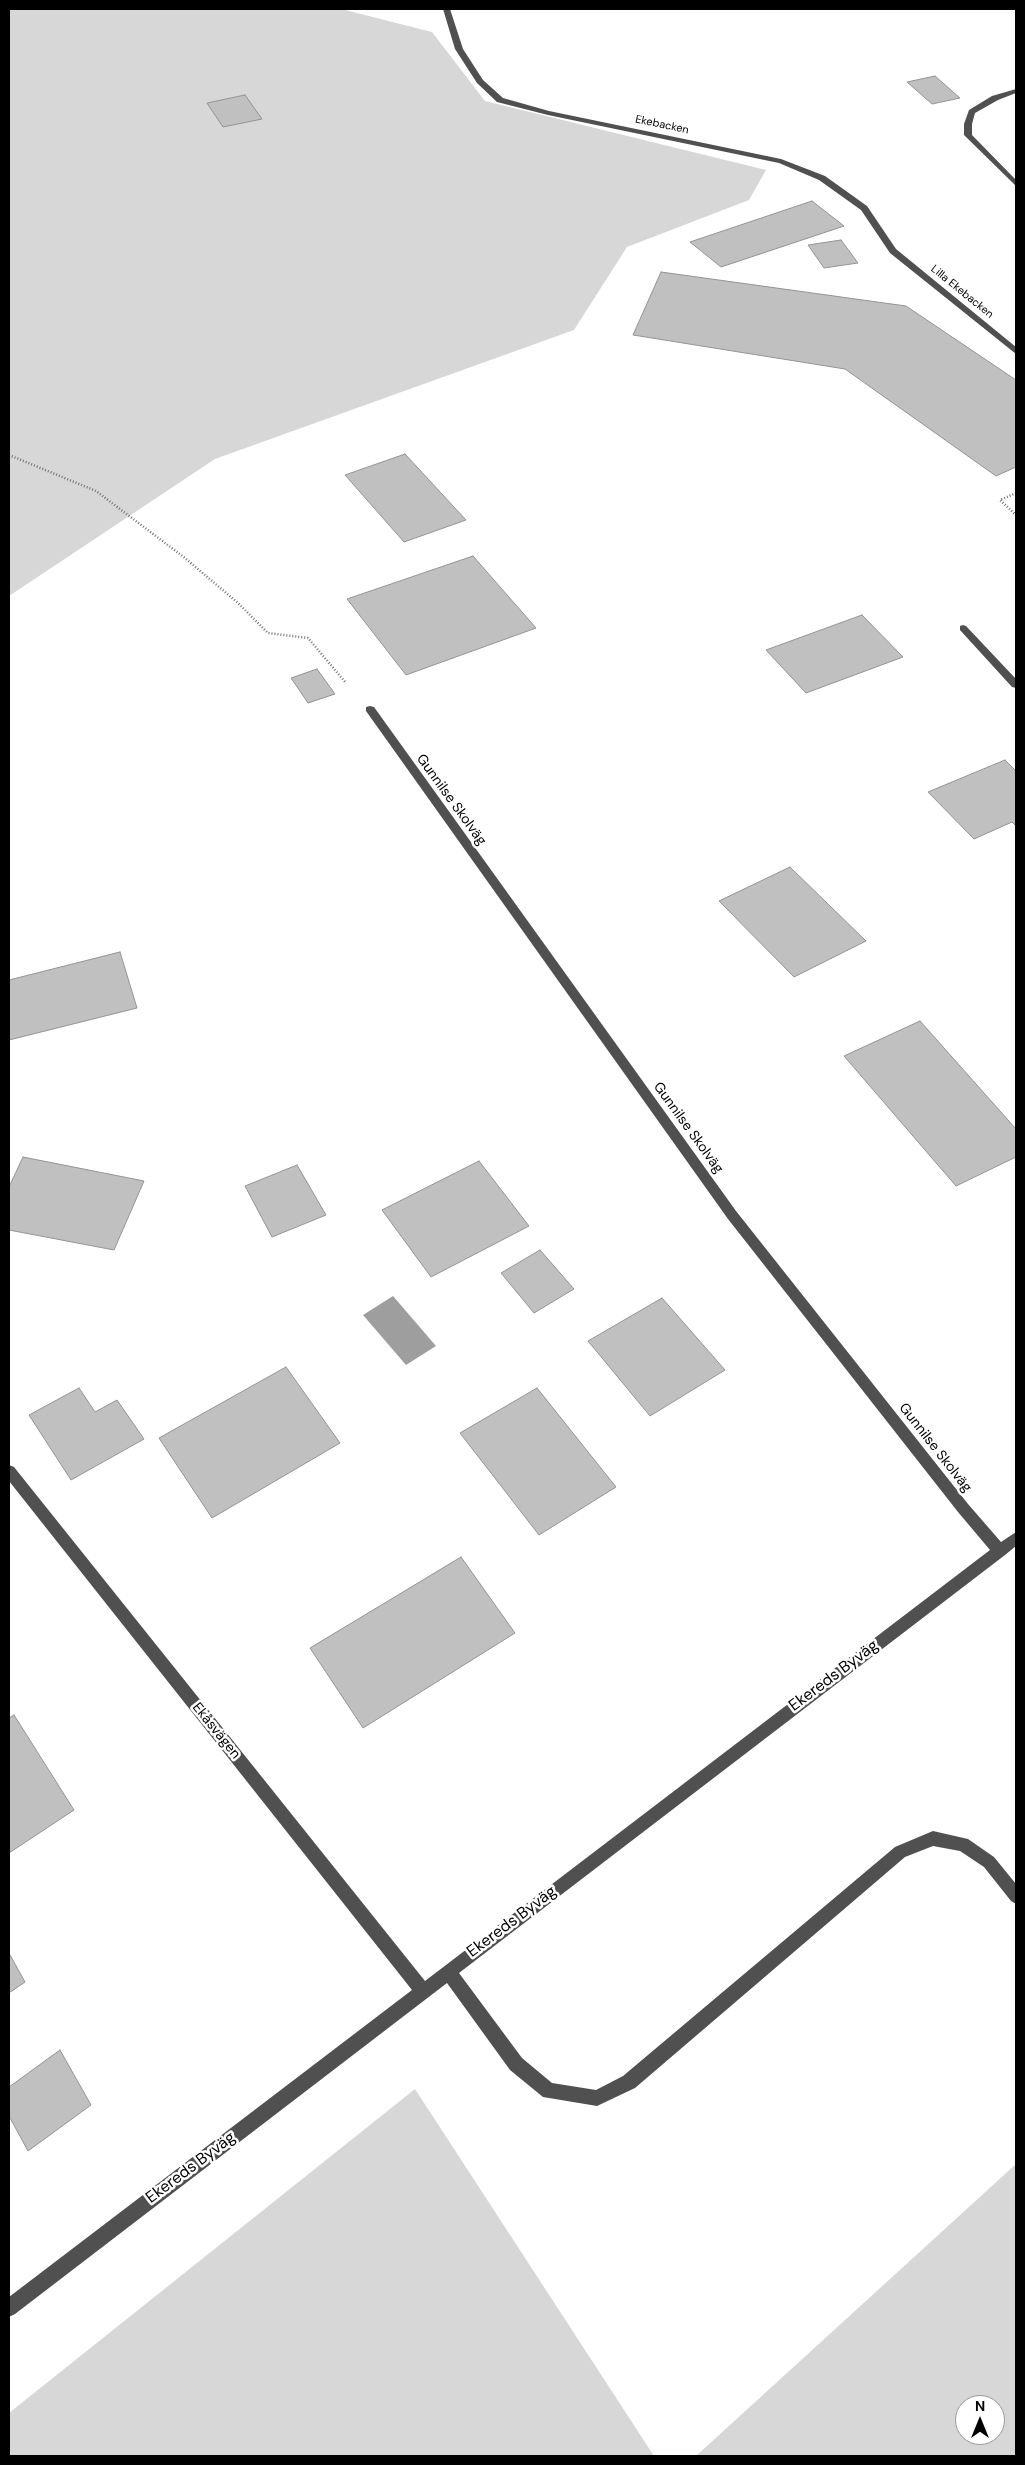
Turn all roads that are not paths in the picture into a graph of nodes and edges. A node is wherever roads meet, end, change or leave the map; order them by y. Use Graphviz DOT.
graph roads {
  1 [pos="446,9"];
  2 [pos="1016,90"];
  3 [pos="1016,184"];
  4 [pos="893,250"];
  5 [pos="1016,351"];
  6 [pos="963,628"];
  7 [pos="1016,686"];
  8 [pos="370,709"];
  9 [pos="9,1471"];
  10 [pos="1016,1538"];
  11 [pos="1000,1551"];
  12 [pos="1016,1896"];
  13 [pos="448,1971"];
  14 [pos="423,1991"];
  15 [pos="9,2308"];
  1 -- 4 [label="street, Ekebacken"];
  2 -- 3 [label="street"];
  4 -- 5 [label="street, Lilla Ekebacken"];
  6 -- 7 [label="street"];
  8 -- 11 [label="street, Gunnilse Skolväg"];
  9 -- 14 [label="street, Ekåsvägen"];
  10 -- 11 [label="street, Ekereds Byväg"];
  11 -- 13 [label="street, Ekereds Byväg"];
  12 -- 13 [label="street"];
  13 -- 14 [label="street, Ekereds Byväg"];
  14 -- 15 [label="street, Ekereds Byväg"];
}
